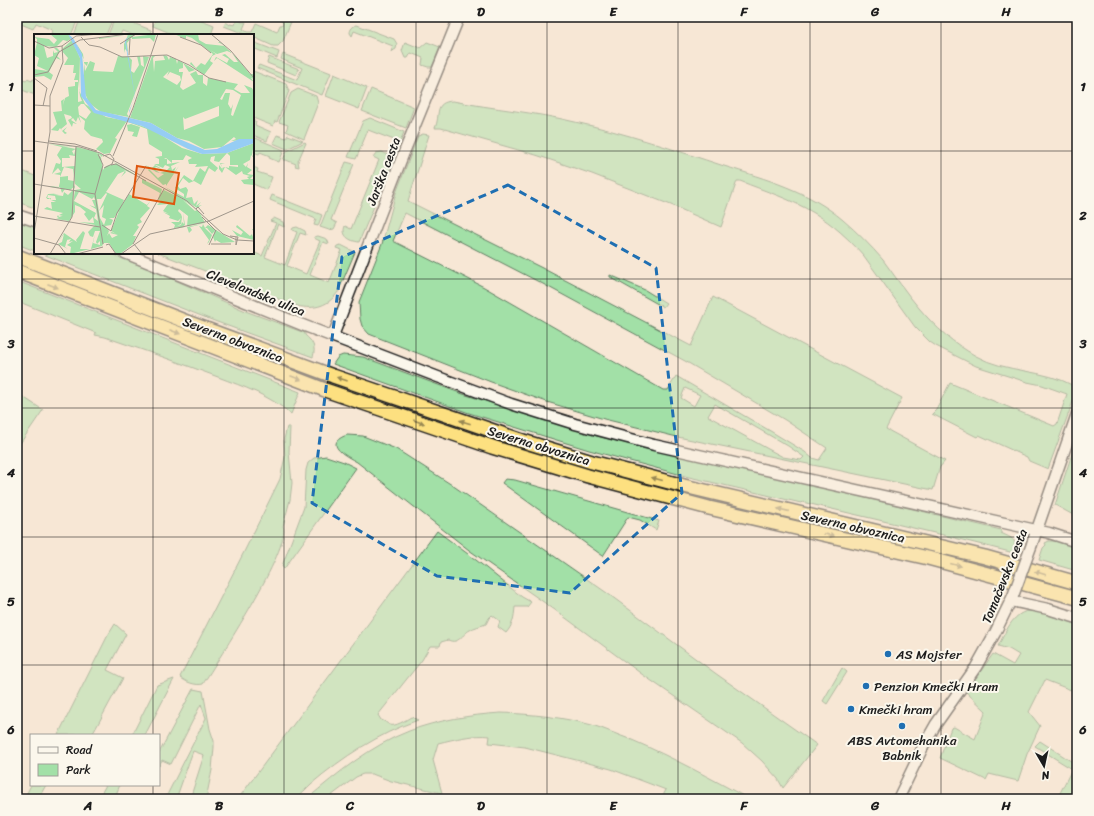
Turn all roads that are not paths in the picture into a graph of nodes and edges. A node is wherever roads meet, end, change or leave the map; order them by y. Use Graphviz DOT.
graph roads {
  1 [pos="459,17"];
  2 [pos="17,215"];
  3 [pos="34,221"];
  4 [pos="128,254"];
  5 [pos="17,256"];
  6 [pos="17,271"];
  7 [pos="333,336"];
  8 [pos="1077,414"];
  9 [pos="1037,530"];
  10 [pos="1077,542"];
  11 [pos="1077,584"];
  12 [pos="1012,598"];
  13 [pos="1077,598"];
  14 [pos="1077,618"];
  15 [pos="898,799"];
  1 -- 7 [label="street, Jarška cesta"];
  2 -- 3 [label="street"];
  4 -- 7 [label="street, Clevelandska ulica"];
  11 -- 5 [label="highway, Severna obvoznica, one-way"];
  6 -- 13 [label="highway, Severna obvoznica, one-way"];
  7 -- 9 [label="street, Clevelandska ulica"];
  8 -- 9 [label="street, Tomačevska cesta"];
  9 -- 10 [label="street, Clevelandska ulica"];
  9 -- 12 [label="street, Tomačevska cesta, bridge"];
  12 -- 14 [label="street"];
  12 -- 15 [label="street, Tomačevska cesta"];
}
